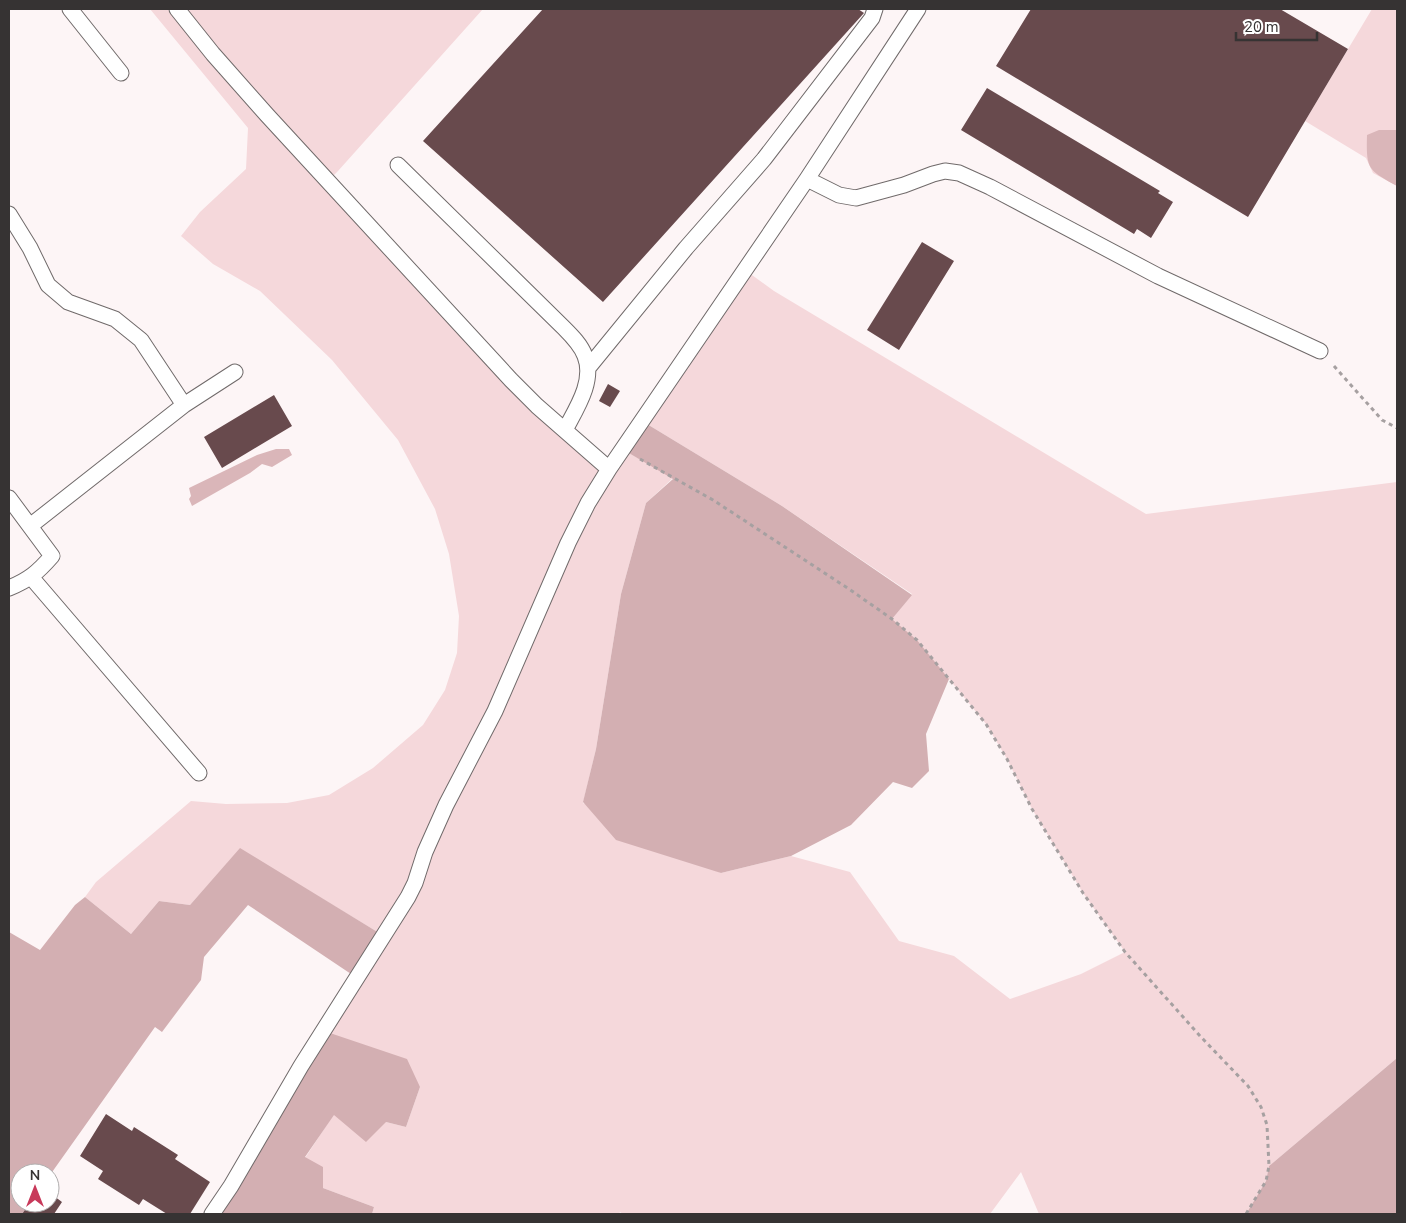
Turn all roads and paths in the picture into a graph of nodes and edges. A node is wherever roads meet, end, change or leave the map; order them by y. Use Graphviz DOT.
graph roads {
  1 [pos="70,9"];
  2 [pos="176,9"];
  3 [pos="875,9"];
  4 [pos="918,9"];
  5 [pos="121,73"];
  6 [pos="398,165"];
  7 [pos="807,179"];
  8 [pos="9,214"];
  9 [pos="1320,351"];
  10 [pos="588,368"];
  11 [pos="235,372"];
  12 [pos="184,405"];
  13 [pos="1397,428"];
  14 [pos="565,430"];
  15 [pos="622,449"];
  16 [pos="609,469"];
  17 [pos="9,498"];
  18 [pos="30,526"];
  19 [pos="31,577"];
  20 [pos="9,588"];
  21 [pos="199,773"];
  22 [pos="212,1214"];
  23 [pos="1246,1214"];
  1 -- 5 [label="lane"];
  2 -- 14 [label="lane"];
  3 -- 10 [label="lane"];
  4 -- 7 [label="lane"];
  6 -- 10 [label="lane"];
  7 -- 9 [label="lane"];
  7 -- 15 [label="lane"];
  8 -- 12 [label="lane"];
  9 -- 13 [label="path"];
  10 -- 14 [label="lane"];
  11 -- 12 [label="lane"];
  12 -- 18 [label="lane"];
  14 -- 16 [label="lane"];
  15 -- 16 [label="lane"];
  15 -- 23 [label="path"];
  16 -- 22 [label="lane"];
  17 -- 18 [label="lane"];
  18 -- 19 [label="lane"];
  19 -- 20 [label="lane"];
  19 -- 21 [label="lane"];
}
